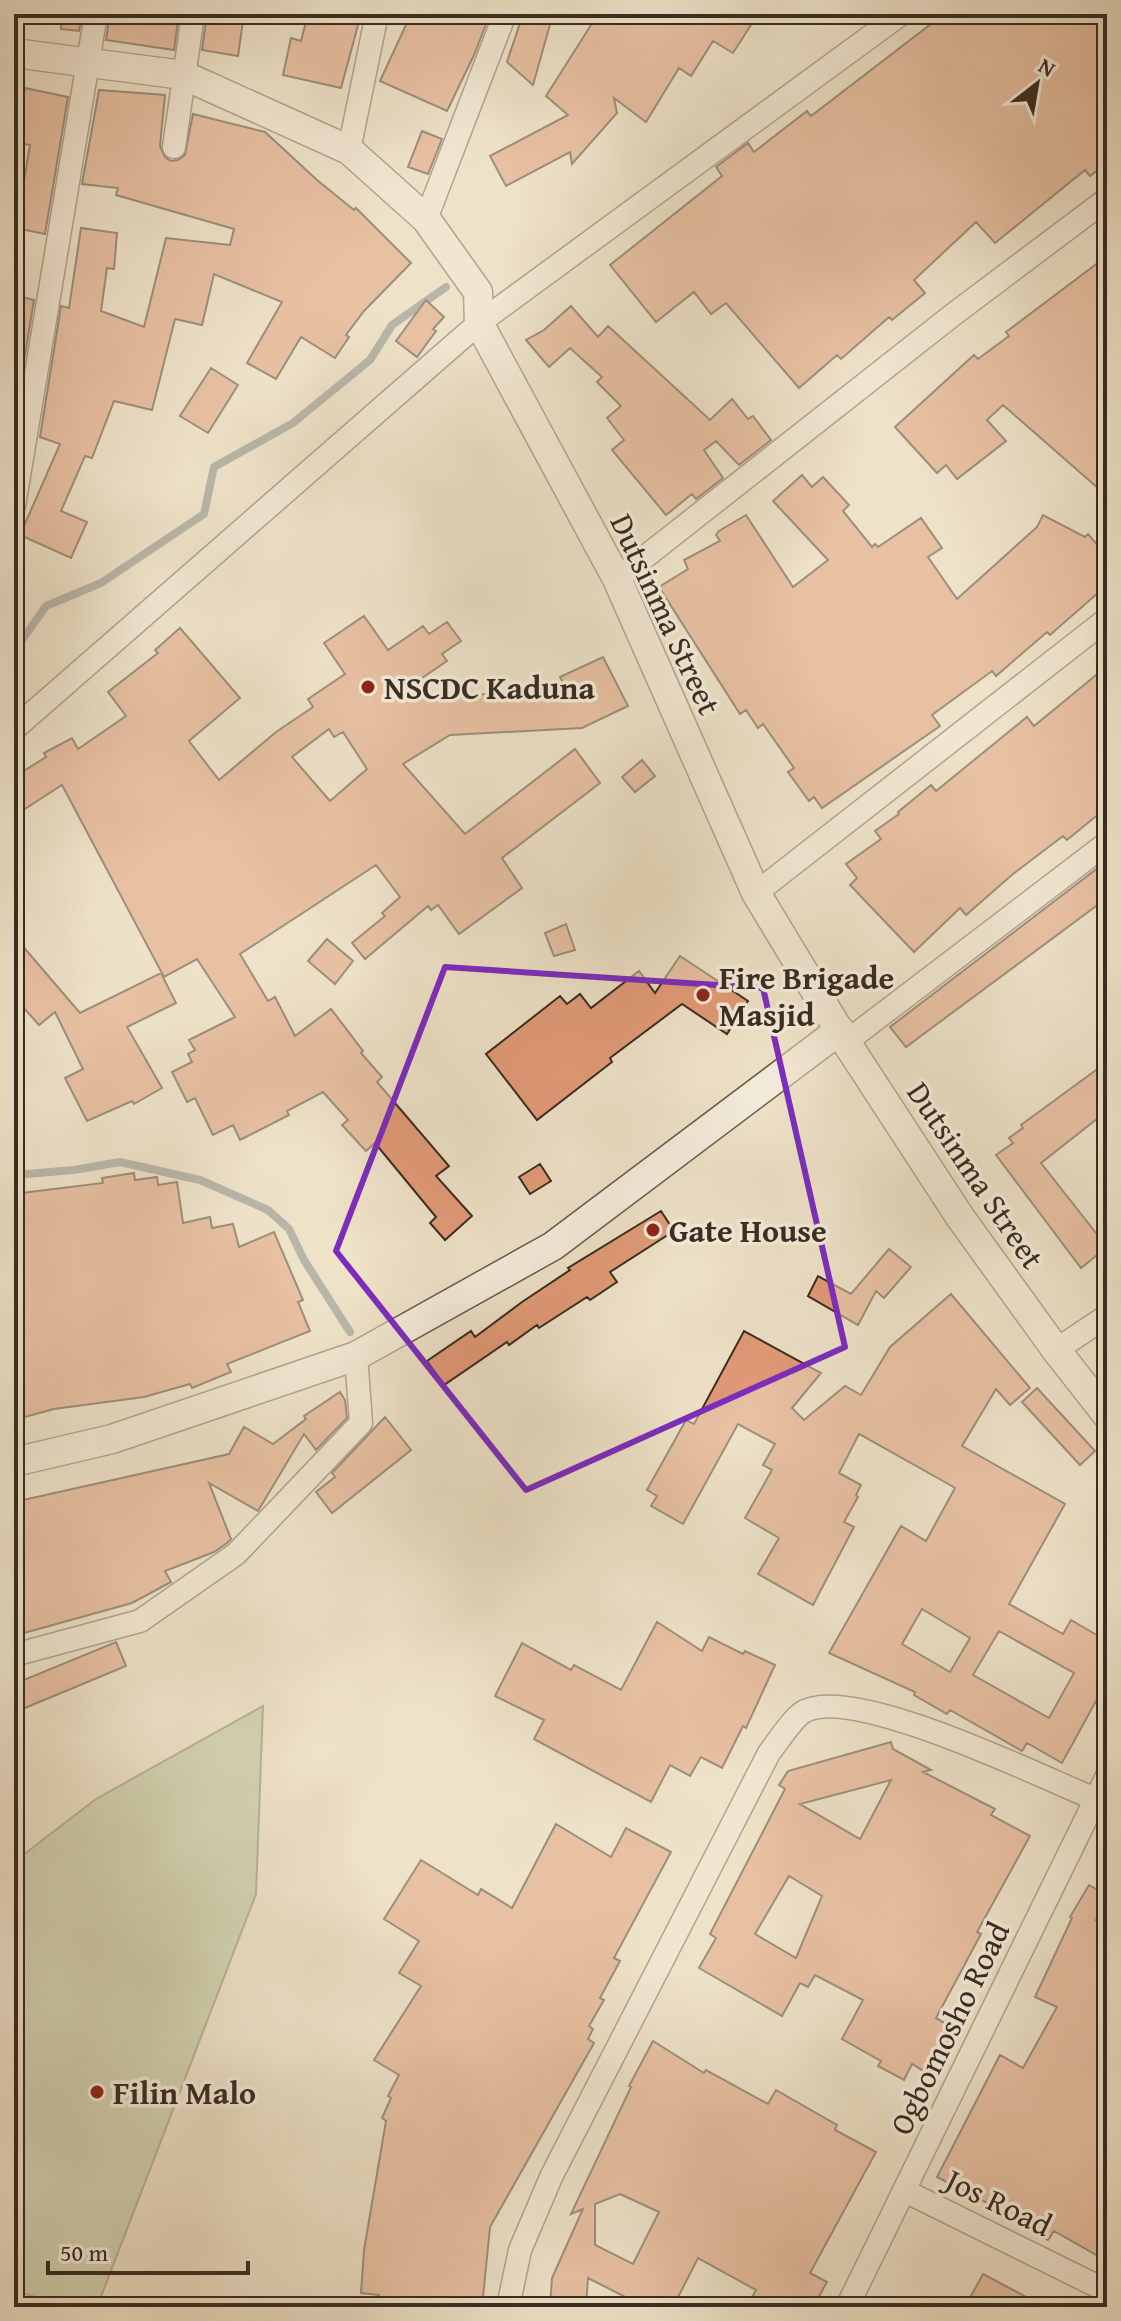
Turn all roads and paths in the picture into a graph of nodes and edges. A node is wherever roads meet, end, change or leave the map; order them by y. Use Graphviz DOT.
graph roads {
  1 [pos="96,14"];
  2 [pos="193,14"];
  3 [pos="377,14"];
  4 [pos="505,14"];
  5 [pos="901,14"];
  6 [pos="14,53"];
  7 [pos="89,62"];
  8 [pos="183,75"];
  9 [pos="174,147"];
  10 [pos="349,150"];
  11 [pos="1107,199"];
  12 [pos="426,219"];
  13 [pos="479,323"];
  14 [pos="14,506"];
  15 [pos="617,579"];
  16 [pos="1107,619"];
  17 [pos="14,729"];
  18 [pos="1107,843"];
  19 [pos="756,893"];
  20 [pos="843,1036"];
  21 [pos="1107,1316"];
  22 [pos="1056,1350"];
  23 [pos="356,1356"];
  24 [pos="1107,1415"];
  25 [pos="14,1462"];
  26 [pos="14,1655"];
  27 [pos="1107,1776"];
  28 [pos="1095,1799"];
  29 [pos="905,2191"];
  30 [pos="1107,2291"];
  31 [pos="508,2307"];
  32 [pos="847,2307"];
  1 -- 7 [label="street"];
  2 -- 8 [label="street"];
  3 -- 10 [label="street"];
  4 -- 12 [label="street"];
  5 -- 13 [label="street"];
  6 -- 7 [label="street, Dutsinma Street"];
  7 -- 8 [label="street, Dutsinma Street"];
  7 -- 14 [label="street"];
  8 -- 9 [label="street"];
  8 -- 10 [label="street, Dutsinma Street"];
  10 -- 12 [label="street, Dutsinma Street"];
  11 -- 15 [label="street"];
  12 -- 13 [label="street, Dutsinma Street"];
  13 -- 15 [label="street, Dutsinma Street"];
  13 -- 17 [label="street"];
  15 -- 19 [label="street, Dutsinma Street"];
  16 -- 19 [label="street"];
  18 -- 20 [label="street"];
  19 -- 20 [label="street, Dutsinma Street"];
  20 -- 22 [label="street, Dutsinma Street"];
  20 -- 23 [label="street"];
  21 -- 22 [label="street"];
  22 -- 24 [label="street, Dutsinma Street"];
  23 -- 25 [label="street"];
  23 -- 26 [label="street"];
  27 -- 28 [label="street, Ogbomosho Road"];
  28 -- 29 [label="street, Ogbomosho Road"];
  28 -- 31 [label="street"];
  29 -- 30 [label="street, Jos Road"];
  29 -- 32 [label="street, Ogbomosho Road"];
}
